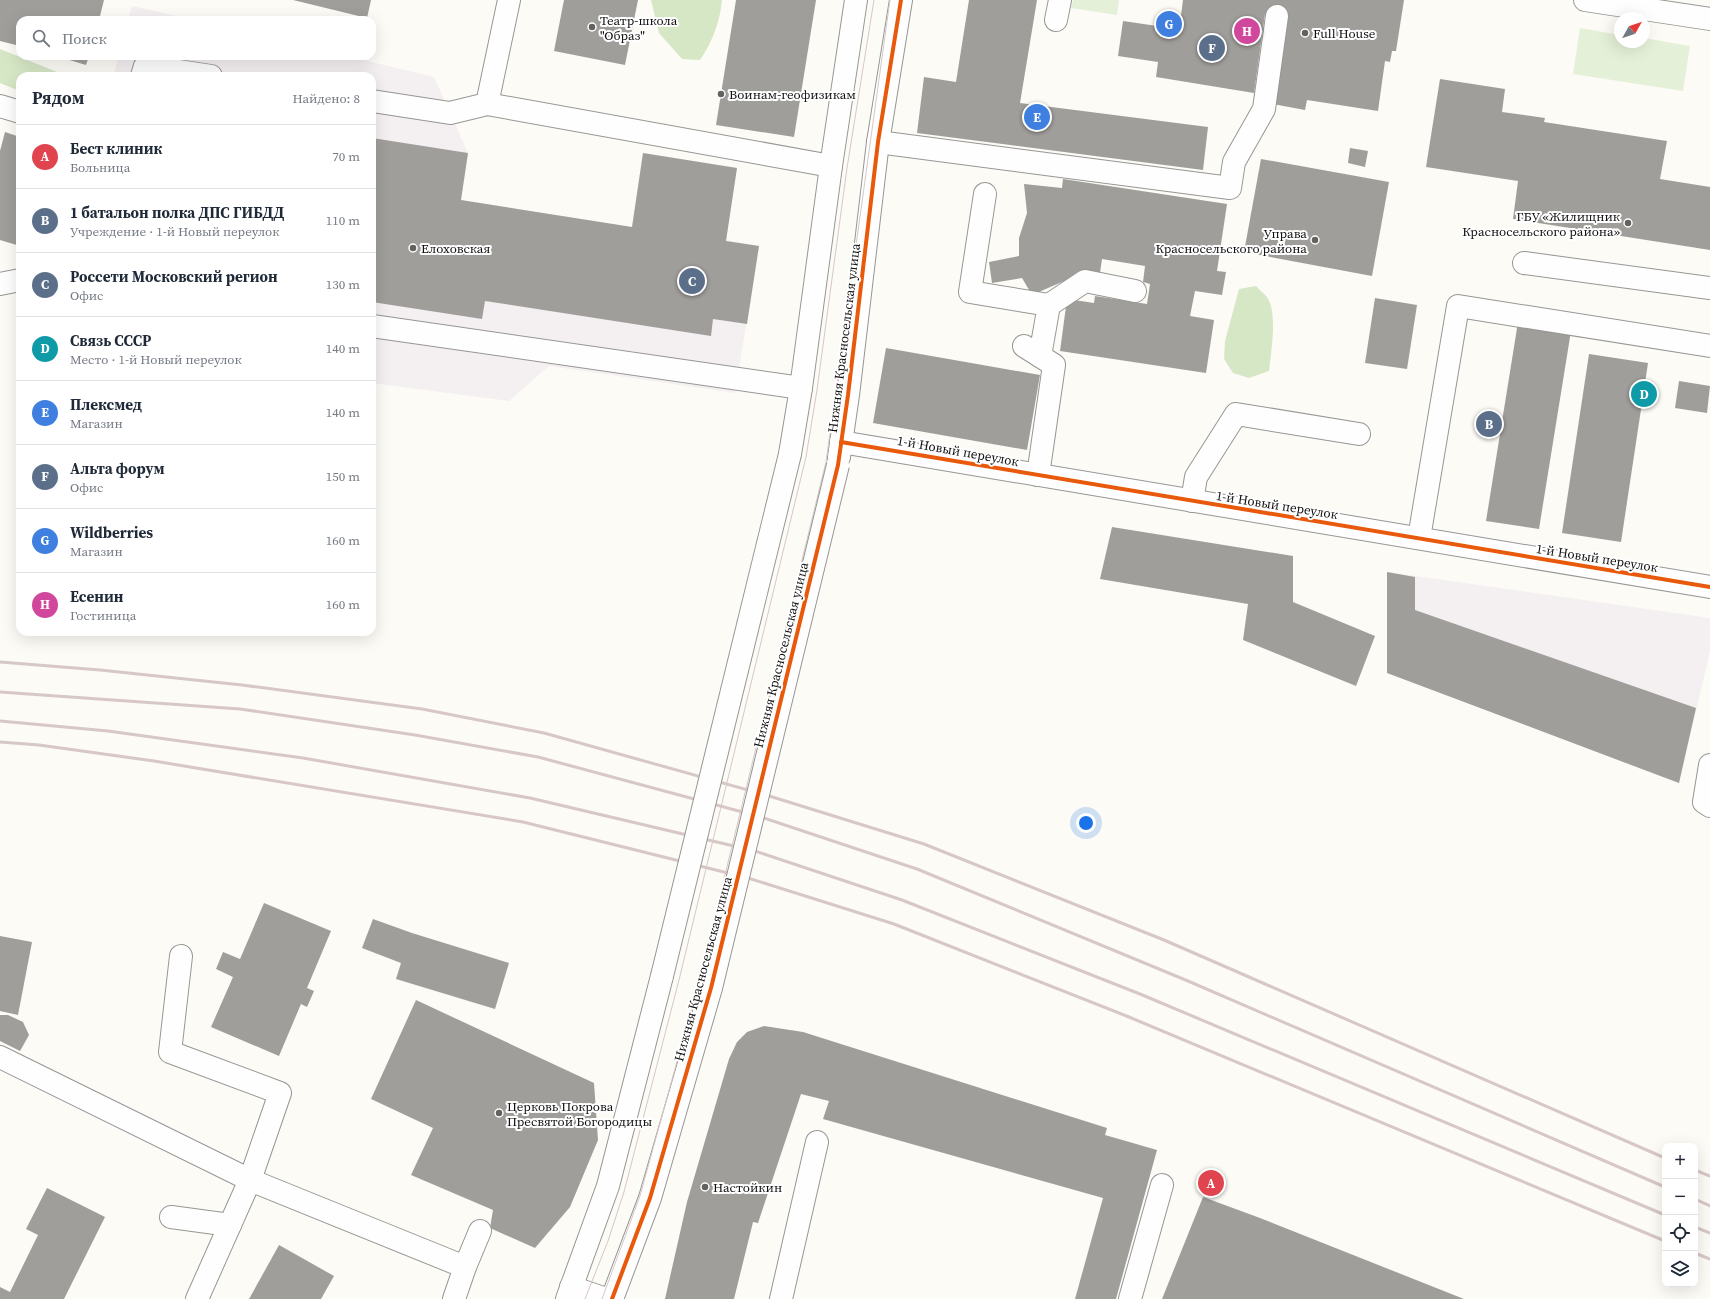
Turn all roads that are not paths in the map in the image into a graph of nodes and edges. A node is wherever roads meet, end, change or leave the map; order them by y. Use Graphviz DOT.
graph roads {
  1 [pos="509,0"];
  2 [pos="856,0"];
  3 [pos="901,0"];
  4 [pos="1585,0"];
  5 [pos="1277,16"];
  6 [pos="1710,19"];
  7 [pos="143,72"];
  8 [pos="184,72"];
  9 [pos="376,102"];
  10 [pos="487,104"];
  11 [pos="0,106"];
  12 [pos="16,111"];
  13 [pos="878,142"];
  14 [pos="831,166"];
  15 [pos="985,194"];
  16 [pos="1524,263"];
  17 [pos="16,281"];
  18 [pos="0,284"];
  19 [pos="1710,288"];
  20 [pos="1135,291"];
  21 [pos="1049,305"];
  22 [pos="376,327"];
  23 [pos="1710,346"];
  24 [pos="801,388"];
  25 [pos="1360,434"];
  26 [pos="841,442"];
  27 [pos="1038,475"];
  28 [pos="1192,501"];
  29 [pos="1419,538"];
  30 [pos="1710,587"];
  31 [pos="1710,764"];
  32 [pos="1708,796"];
  33 [pos="181,956"];
  34 [pos="0,1057"];
  35 [pos="816,1142"];
  36 [pos="250,1180"];
  37 [pos="1162,1185"];
  38 [pos="171,1217"];
  39 [pos="230,1225"];
  40 [pos="480,1231"];
  41 [pos="465,1267"];
  42 [pos="569,1293"];
  43 [pos="197,1299"];
  44 [pos="454,1299"];
  45 [pos="606,1299"];
  46 [pos="612,1299"];
  47 [pos="781,1299"];
  48 [pos="1130,1299"];
  1 -- 10 [label="street"];
  2 -- 14 [label="street"];
  3 -- 13 [label="street, Нижняя Красносельская улица"];
  4 -- 6 [label="street"];
  5 -- 13 [label="street"];
  7 -- 8 [label="street"];
  9 -- 10 [label="street"];
  10 -- 14 [label="street"];
  11 -- 12 [label="street"];
  13 -- 26 [label="street, Нижняя Красносельская улица"];
  14 -- 24 [label="street"];
  15 -- 21 [label="street"];
  16 -- 19 [label="street"];
  17 -- 18 [label="street"];
  20 -- 21 [label="street"];
  21 -- 27 [label="street"];
  22 -- 24 [label="street"];
  23 -- 29 [label="street"];
  24 -- 42 [label="street, bridge"];
  25 -- 28 [label="street"];
  26 -- 27 [label="street, 1-й Новый переулок"];
  26 -- 46 [label="street, Нижняя Красносельская улица, bridge"];
  27 -- 28 [label="street, 1-й Новый переулок"];
  28 -- 29 [label="street, 1-й Новый переулок"];
  29 -- 30 [label="street, 1-й Новый переулок"];
  31 -- 32 [label="street"];
  33 -- 36 [label="street"];
  34 -- 36 [label="street"];
  35 -- 47 [label="street"];
  36 -- 39 [label="street"];
  36 -- 41 [label="street"];
  37 -- 48 [label="street"];
  38 -- 39 [label="street"];
  39 -- 43 [label="street"];
  40 -- 41 [label="street"];
  41 -- 44 [label="street"];
  42 -- 45 [label="street"];
}
